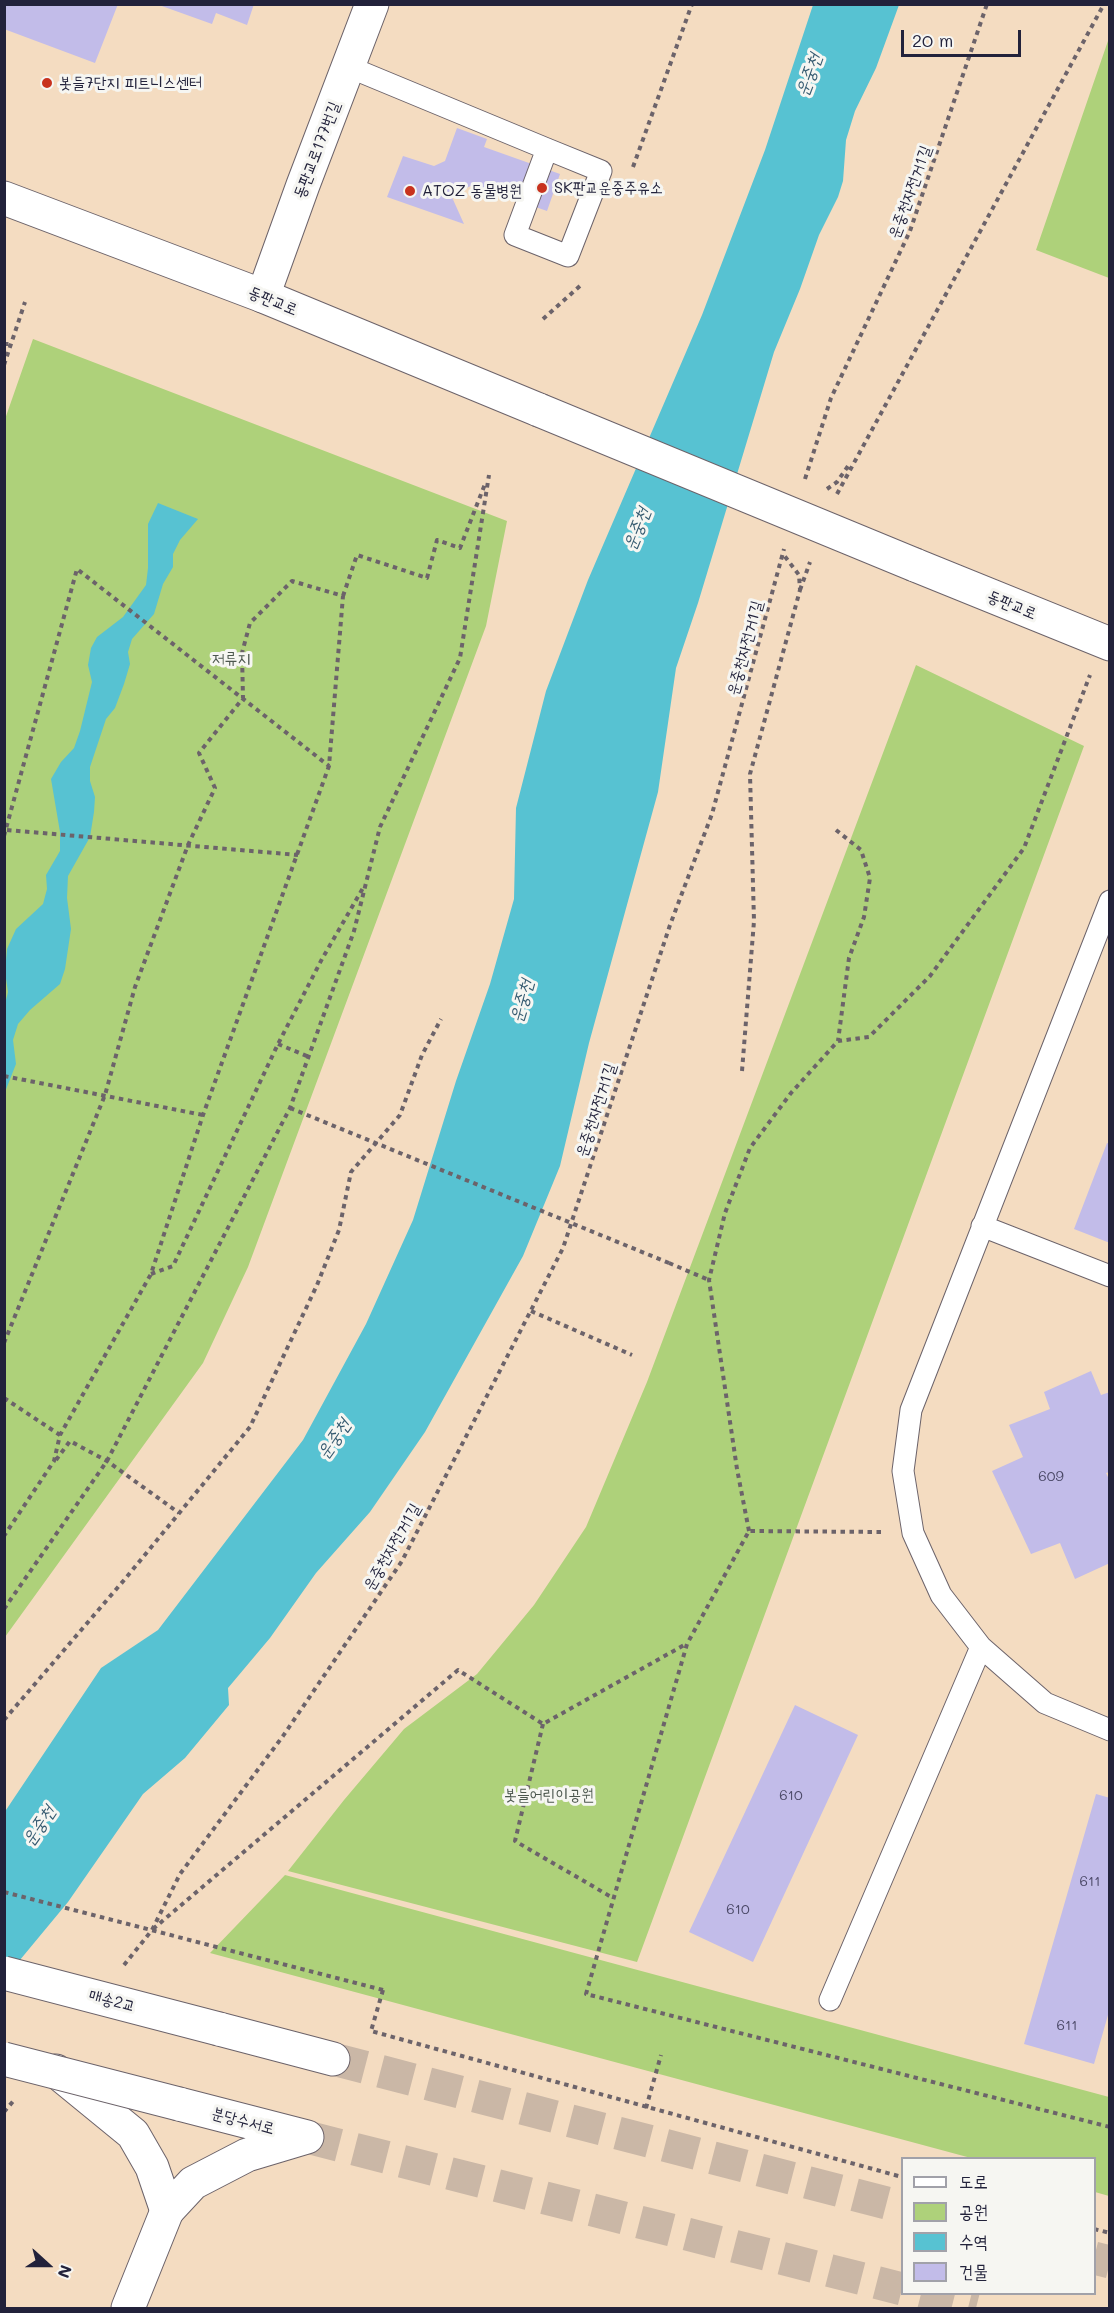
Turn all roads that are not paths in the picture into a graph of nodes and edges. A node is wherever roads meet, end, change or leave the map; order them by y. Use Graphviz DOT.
graph roads {
  1 [pos="372,4"];
  2 [pos="349,67"];
  3 [pos="547,148"];
  4 [pos="4,198"];
  5 [pos="263,296"];
  6 [pos="1110,644"];
  7 [pos="1110,901"];
  8 [pos="982,1226"];
  9 [pos="1110,1276"];
  10 [pos="981,1647"];
  11 [pos="1110,1730"];
  12 [pos="4,1973"];
  13 [pos="830,2000"];
  14 [pos="4,2059"];
  15 [pos="333,2059"];
  16 [pos="55,2070"];
  17 [pos="167,2211"];
  18 [pos="128,2308"];
  1 -- 2 [label="main road, 동판교로177번길"];
  2 -- 3 [label="lane"];
  2 -- 5 [label="main road, 동판교로177번길"];
  3 -- 3 [label="lane"];
  4 -- 5 [label="main road, 동판교로"];
  5 -- 6 [label="main road, 동판교로, bridge"];
  7 -- 8 [label="lane"];
  8 -- 9 [label="lane"];
  8 -- 10 [label="lane"];
  10 -- 11 [label="lane"];
  10 -- 13 [label="lane"];
  12 -- 15 [label="main road, 매송2교, bridge"];
  14 -- 16 [label="main road, bridge"];
  16 -- 17 [label="main road, bridge"];
  16 -- 17 [label="main road, 분당수서로, bridge"];
  17 -- 18 [label="main road"];
}
